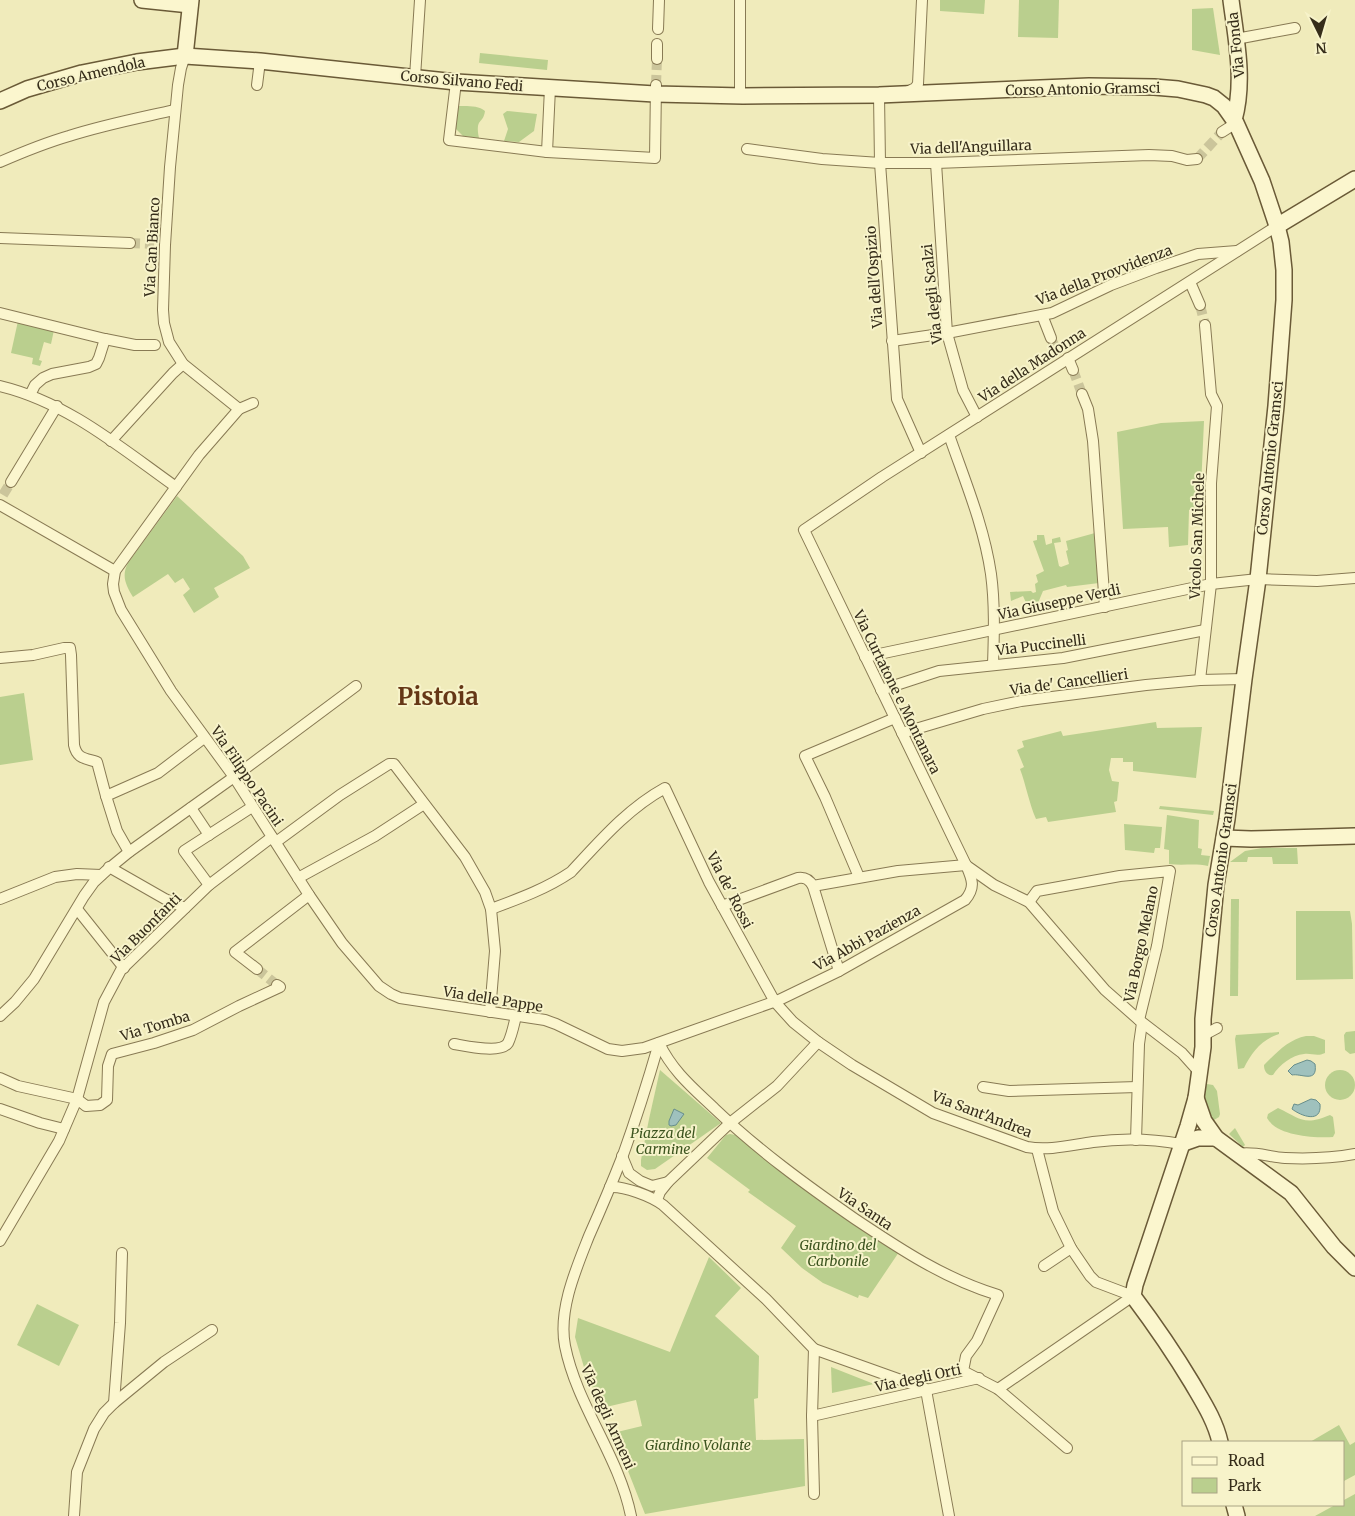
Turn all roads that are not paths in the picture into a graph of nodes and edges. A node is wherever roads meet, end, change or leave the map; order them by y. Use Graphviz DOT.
graph roads {
  1 [pos="142,0"];
  2 [pos="420,0"];
  3 [pos="659,0"];
  4 [pos="740,0"];
  5 [pos="922,0"];
  6 [pos="1231,0"];
  7 [pos="191,2"];
  8 [pos="1295,28"];
  9 [pos="658,29"];
  10 [pos="1236,39"];
  11 [pos="657,44"];
  12 [pos="185,56"];
  13 [pos="657,59"];
  14 [pos="260,62"];
  15 [pos="414,77"];
  16 [pos="456,82"];
  17 [pos="257,85"];
  18 [pos="550,88"];
  19 [pos="655,89"];
  20 [pos="920,89"];
  21 [pos="879,95"];
  22 [pos="740,96"];
  23 [pos="0,101"];
  24 [pos="174,110"];
  25 [pos="1235,122"];
  26 [pos="1222,132"];
  27 [pos="746,149"];
  28 [pos="547,152"];
  29 [pos="1197,159"];
  30 [pos="0,162"];
  31 [pos="880,163"];
  32 [pos="936,163"];
  33 [pos="1355,178"];
  34 [pos="1277,226"];
  35 [pos="0,238"];
  36 [pos="130,242"];
  37 [pos="1238,251"];
  38 [pos="1190,282"];
  39 [pos="1200,305"];
  40 [pos="0,313"];
  41 [pos="1042,316"];
  42 [pos="1205,325"];
  43 [pos="947,333"];
  44 [pos="1051,338"];
  45 [pos="105,339"];
  46 [pos="892,341"];
  47 [pos="161,344"];
  48 [pos="1062,358"];
  49 [pos="183,364"];
  50 [pos="1073,370"];
  51 [pos="0,386"];
  52 [pos="1082,394"];
  53 [pos="30,395"];
  54 [pos="253,402"];
  55 [pos="57,406"];
  56 [pos="239,409"];
  57 [pos="977,417"];
  58 [pos="949,436"];
  59 [pos="111,441"];
  60 [pos="921,453"];
  61 [pos="11,482"];
  62 [pos="176,486"];
  63 [pos="1,500"];
  64 [pos="804,530"];
  65 [pos="115,571"];
  66 [pos="1355,578"];
  67 [pos="1258,579"];
  68 [pos="1211,584"];
  69 [pos="1105,607"];
  70 [pos="994,630"];
  71 [pos="1205,630"];
  72 [pos="865,657"];
  73 [pos="0,658"];
  74 [pos="993,665"];
  75 [pos="1244,679"];
  76 [pos="1200,680"];
  77 [pos="356,686"];
  78 [pos="881,690"];
  79 [pos="895,718"];
  80 [pos="902,732"];
  81 [pos="204,738"];
  82 [pos="234,777"];
  83 [pos="106,796"];
  84 [pos="424,804"];
  85 [pos="252,807"];
  86 [pos="191,808"];
  87 [pos="209,834"];
  88 [pos="1355,836"];
  89 [pos="1224,838"];
  90 [pos="274,840"];
  91 [pos="129,852"];
  92 [pos="966,865"];
  93 [pos="106,871"];
  94 [pos="298,878"];
  95 [pos="859,878"];
  96 [pos="209,885"];
  97 [pos="813,886"];
  98 [pos="970,894"];
  99 [pos="309,895"];
  100 [pos="0,899"];
  101 [pos="1028,902"];
  102 [pos="722,906"];
  103 [pos="184,908"];
  104 [pos="491,909"];
  105 [pos="75,912"];
  106 [pos="124,968"];
  107 [pos="257,969"];
  108 [pos="839,971"];
  109 [pos="279,986"];
  110 [pos="379,986"];
  111 [pos="775,1002"];
  112 [pos="490,1012"];
  113 [pos="0,1016"];
  114 [pos="516,1016"];
  115 [pos="1141,1022"];
  116 [pos="1218,1028"];
  117 [pos="1204,1035"];
  118 [pos="818,1042"];
  119 [pos="454,1044"];
  120 [pos="659,1044"];
  121 [pos="1199,1072"];
  122 [pos="0,1078"];
  123 [pos="983,1086"];
  124 [pos="1137,1088"];
  125 [pos="1196,1098"];
  126 [pos="77,1099"];
  127 [pos="0,1109"];
  128 [pos="730,1124"];
  129 [pos="64,1129"];
  130 [pos="1216,1138"];
  131 [pos="1136,1140"];
  132 [pos="1181,1144"];
  133 [pos="1037,1149"];
  134 [pos="1238,1154"];
  135 [pos="1355,1154"];
  136 [pos="622,1156"];
  137 [pos="668,1182"];
  138 [pos="610,1187"];
  139 [pos="657,1200"];
  140 [pos="0,1242"];
  141 [pos="1071,1248"];
  142 [pos="122,1253"];
  143 [pos="1044,1266"];
  144 [pos="1355,1268"];
  145 [pos="1133,1296"];
  146 [pos="212,1330"];
  147 [pos="814,1348"];
  148 [pos="980,1378"];
  149 [pos="998,1389"];
  150 [pos="926,1390"];
  151 [pos="114,1402"];
  152 [pos="812,1416"];
  153 [pos="1220,1441"];
  154 [pos="1067,1448"];
  155 [pos="814,1494"];
  156 [pos="74,1516"];
  157 [pos="631,1516"];
  158 [pos="949,1516"];
  1 -- 7 [label="street"];
  2 -- 15 [label="street"];
  3 -- 9 [label="street"];
  4 -- 22 [label="street"];
  5 -- 20 [label="street"];
  6 -- 10 [label="street, Via Fonda"];
  7 -- 12 [label="street"];
  8 -- 10 [label="street"];
  10 -- 25 [label="street, Via Fonda"];
  11 -- 13 [label="street"];
  12 -- 14 [label="street, Corso Silvano Fedi"];
  12 -- 23 [label="street, Corso Amendola"];
  12 -- 24 [label="street, Via Can Bianco"];
  14 -- 15 [label="street, Corso Silvano Fedi"];
  14 -- 17 [label="street"];
  15 -- 16 [label="street, Corso Silvano Fedi"];
  16 -- 18 [label="street, Corso Silvano Fedi"];
  16 -- 28 [label="street"];
  18 -- 19 [label="street, Corso Silvano Fedi"];
  18 -- 28 [label="street"];
  19 -- 22 [label="street, Corso Silvano Fedi"];
  19 -- 28 [label="street"];
  20 -- 21 [label="street, Corso Antonio Gramsci"];
  20 -- 25 [label="street, Corso Antonio Gramsci"];
  21 -- 22 [label="street, Corso Antonio Gramsci"];
  21 -- 31 [label="street, Via dell'Ospizio"];
  24 -- 30 [label="street"];
  24 -- 47 [label="street, Via Can Bianco"];
  25 -- 26 [label="street"];
  25 -- 34 [label="street, Corso Antonio Gramsci"];
  27 -- 31 [label="street, Via dell'Anguillara"];
  29 -- 32 [label="street, Via dell'Anguillara"];
  31 -- 32 [label="street, Via dell'Anguillara"];
  31 -- 46 [label="street, Via dell'Ospizio"];
  32 -- 43 [label="street, Via degli Scalzi"];
  33 -- 34 [label="street"];
  34 -- 37 [label="street, Via della Madonna"];
  34 -- 67 [label="street, Corso Antonio Gramsci"];
  35 -- 36 [label="street"];
  37 -- 38 [label="street, Via della Madonna"];
  37 -- 41 [label="street, Via della Provvidenza"];
  38 -- 39 [label="street"];
  38 -- 48 [label="street, Via della Madonna"];
  40 -- 45 [label="street"];
  41 -- 43 [label="street, Via della Provvidenza"];
  41 -- 44 [label="street"];
  42 -- 68 [label="street, Vicolo San Michele"];
  43 -- 46 [label="street, Via della Provvidenza"];
  43 -- 57 [label="street, Via degli Scalzi"];
  45 -- 47 [label="street"];
  45 -- 53 [label="street"];
  46 -- 60 [label="street, Via dell'Ospizio"];
  47 -- 49 [label="street, Via Can Bianco"];
  48 -- 50 [label="street"];
  48 -- 57 [label="street, Via della Madonna"];
  49 -- 56 [label="street, Via Can Bianco"];
  49 -- 59 [label="street"];
  51 -- 53 [label="street"];
  52 -- 69 [label="street"];
  53 -- 55 [label="street"];
  54 -- 56 [label="street"];
  55 -- 59 [label="street"];
  55 -- 61 [label="street"];
  56 -- 62 [label="street"];
  57 -- 58 [label="street, Via della Madonna"];
  58 -- 60 [label="street, Via della Madonna"];
  58 -- 70 [label="street"];
  59 -- 62 [label="street"];
  60 -- 64 [label="street, Via della Madonna"];
  62 -- 65 [label="street"];
  63 -- 65 [label="street"];
  64 -- 72 [label="street, Via Curtatone e Montanara"];
  65 -- 81 [label="street, Via Filippo Pacini"];
  66 -- 67 [label="street, Via Giuseppe Verdi"];
  67 -- 68 [label="street, Via Giuseppe Verdi"];
  67 -- 75 [label="street, Corso Antonio Gramsci"];
  68 -- 69 [label="street, Via Giuseppe Verdi"];
  68 -- 71 [label="street, Vicolo San Michele"];
  69 -- 70 [label="street, Via Giuseppe Verdi"];
  70 -- 72 [label="street, Via Giuseppe Verdi"];
  70 -- 74 [label="street"];
  71 -- 74 [label="street, Via Puccinelli"];
  71 -- 76 [label="street, Vicolo San Michele"];
  72 -- 78 [label="street, Via Curtatone e Montanara"];
  73 -- 83 [label="street"];
  74 -- 78 [label="street, Via Puccinelli"];
  75 -- 76 [label="street, Via de' Cancellieri"];
  75 -- 89 [label="street, Corso Antonio Gramsci"];
  76 -- 80 [label="street, Via de' Cancellieri"];
  77 -- 82 [label="street"];
  78 -- 79 [label="street, Via Curtatone e Montanara"];
  79 -- 80 [label="street, Via Curtatone e Montanara"];
  79 -- 95 [label="street"];
  80 -- 92 [label="street, Via Curtatone e Montanara"];
  81 -- 82 [label="street, Via Filippo Pacini"];
  81 -- 83 [label="street"];
  82 -- 85 [label="street, Via Filippo Pacini"];
  82 -- 86 [label="street"];
  83 -- 91 [label="street"];
  84 -- 90 [label="street, Via Buonfanti"];
  84 -- 94 [label="street"];
  84 -- 104 [label="street"];
  85 -- 87 [label="street"];
  85 -- 90 [label="street, Via Filippo Pacini"];
  86 -- 87 [label="street"];
  86 -- 91 [label="street"];
  87 -- 96 [label="street"];
  88 -- 89 [label="street"];
  89 -- 117 [label="street, Corso Antonio Gramsci"];
  90 -- 94 [label="street, Via Filippo Pacini"];
  90 -- 96 [label="street, Via Buonfanti"];
  91 -- 93 [label="street"];
  92 -- 95 [label="street"];
  92 -- 98 [label="street, Via Curtatone e Montanara"];
  92 -- 101 [label="street, Via Curtatone e Montanara"];
  93 -- 100 [label="street"];
  93 -- 103 [label="street"];
  93 -- 105 [label="street"];
  94 -- 99 [label="street, Via Filippo Pacini"];
  95 -- 97 [label="street"];
  96 -- 103 [label="street, Via Buonfanti"];
  97 -- 102 [label="street"];
  97 -- 108 [label="street"];
  98 -- 108 [label="street, Via Abbi Pazienza"];
  99 -- 107 [label="street"];
  99 -- 110 [label="street, Via Filippo Pacini"];
  101 -- 115 [label="street, Via Curtatone e Montanara"];
  101 -- 115 [label="street, Via Borgo Melano"];
  102 -- 104 [label="street, Via de' Rossi"];
  102 -- 111 [label="street, Via de' Rossi"];
  103 -- 106 [label="street, Via Buonfanti"];
  104 -- 112 [label="street"];
  105 -- 106 [label="street"];
  105 -- 113 [label="street"];
  106 -- 126 [label="street, Via Buonfanti"];
  108 -- 111 [label="street, Via Abbi Pazienza"];
  109 -- 126 [label="street, Via Tomba"];
  110 -- 112 [label="street, Via delle Pappe"];
  111 -- 118 [label="street, Via Sant'Andrea"];
  111 -- 120 [label="street, Via Abbi Pazienza"];
  112 -- 114 [label="street, Via delle Pappe"];
  114 -- 119 [label="street"];
  114 -- 120 [label="street, Via delle Pappe"];
  115 -- 121 [label="street, Via Curtatone e Montanara"];
  115 -- 124 [label="street"];
  116 -- 117 [label="street"];
  117 -- 121 [label="street, Corso Antonio Gramsci"];
  118 -- 128 [label="street"];
  118 -- 133 [label="street, Via Sant'Andrea"];
  120 -- 128 [label="street"];
  120 -- 136 [label="street"];
  121 -- 125 [label="street, Corso Antonio Gramsci"];
  122 -- 126 [label="street"];
  123 -- 124 [label="street"];
  124 -- 131 [label="street"];
  125 -- 130 [label="street"];
  125 -- 132 [label="street, Corso Antonio Gramsci"];
  126 -- 129 [label="street, Via Buonfanti"];
  127 -- 129 [label="street"];
  128 -- 137 [label="street"];
  128 -- 148 [label="street, Via Santa"];
  129 -- 140 [label="street, Via Buonfanti"];
  130 -- 132 [label="street"];
  130 -- 134 [label="street"];
  131 -- 132 [label="street, Via Sant'Andrea"];
  131 -- 133 [label="street, Via Sant'Andrea"];
  132 -- 145 [label="street, Corso Antonio Gramsci"];
  133 -- 141 [label="street"];
  134 -- 135 [label="street"];
  134 -- 144 [label="street"];
  136 -- 137 [label="street"];
  136 -- 138 [label="street"];
  137 -- 139 [label="street"];
  138 -- 139 [label="street"];
  138 -- 157 [label="street, Via degli Armeni"];
  139 -- 147 [label="street"];
  141 -- 143 [label="street"];
  141 -- 145 [label="street"];
  142 -- 151 [label="street"];
  145 -- 149 [label="street"];
  145 -- 153 [label="street"];
  146 -- 151 [label="street"];
  147 -- 150 [label="street"];
  147 -- 152 [label="street"];
  148 -- 149 [label="street, Via degli Orti"];
  148 -- 150 [label="street, Via degli Orti"];
  149 -- 154 [label="street, Via degli Orti"];
  150 -- 152 [label="street, Via degli Orti"];
  150 -- 158 [label="street"];
  151 -- 156 [label="street"];
  152 -- 155 [label="street"];
}
